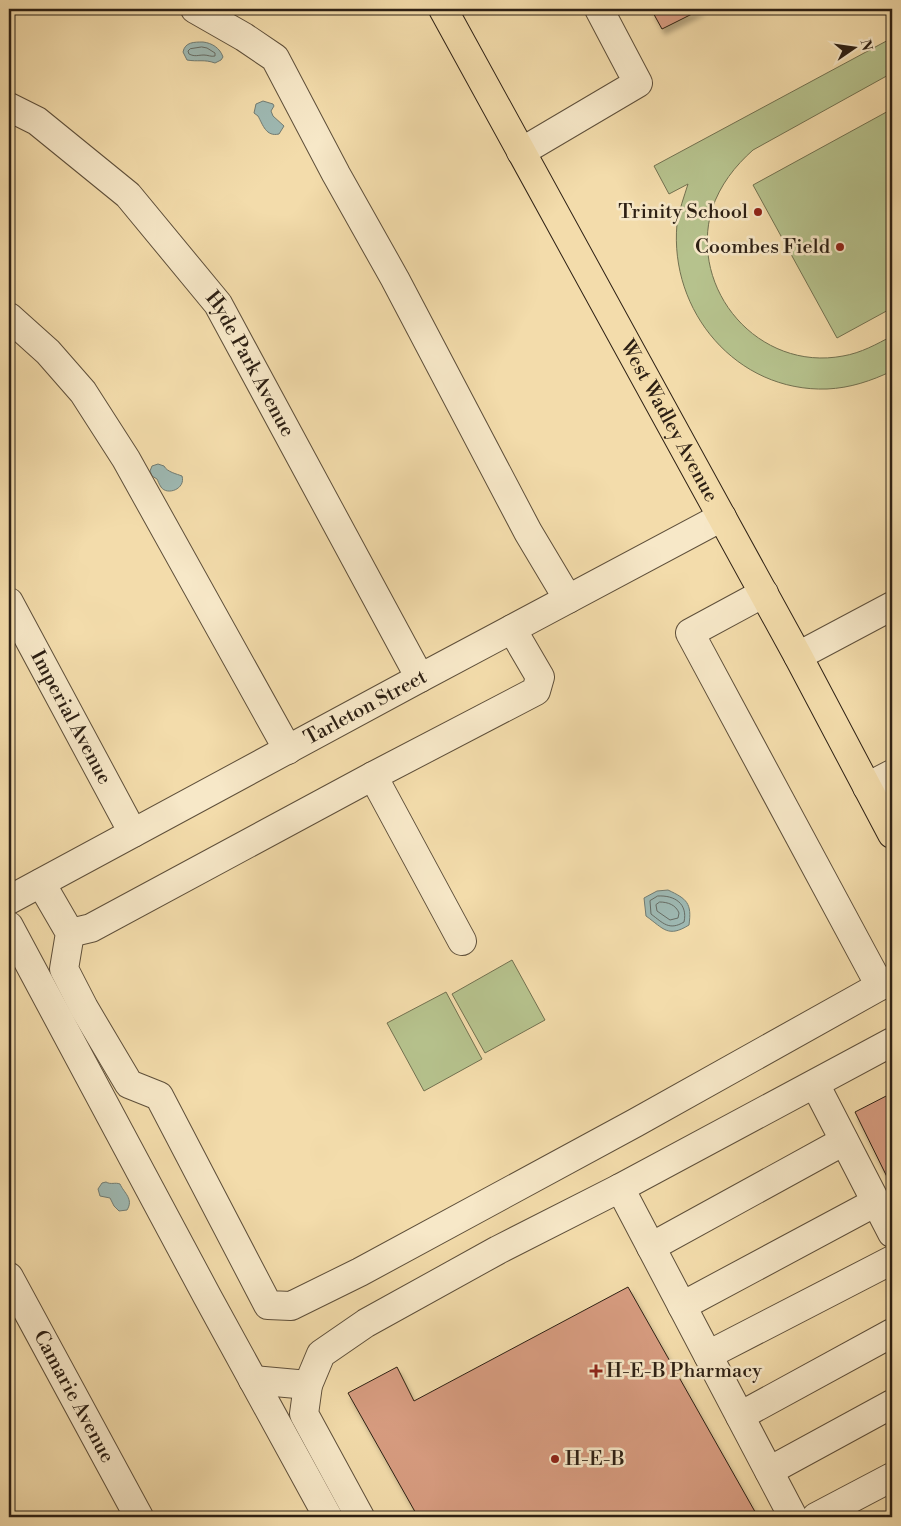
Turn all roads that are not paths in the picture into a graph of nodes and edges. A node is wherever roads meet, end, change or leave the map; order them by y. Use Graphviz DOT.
graph roads {
  1 [pos="195,9"];
  2 [pos="442,9"];
  3 [pos="598,9"];
  4 [pos="9,107"];
  5 [pos="521,152"];
  6 [pos="9,317"];
  7 [pos="722,516"];
  8 [pos="764,593"];
  9 [pos="568,599"];
  10 [pos="9,602"];
  11 [pos="892,606"];
  12 [pos="512,629"];
  13 [pos="798,656"];
  14 [pos="420,678"];
  15 [pos="288,750"];
  16 [pos="892,774"];
  17 [pos="373,776"];
  18 [pos="868,787"];
  19 [pos="133,834"];
  20 [pos="892,834"];
  21 [pos="42,883"];
  22 [pos="9,900"];
  23 [pos="9,926"];
  24 [pos="70,933"];
  25 [pos="462,941"];
  26 [pos="886,982"];
  27 [pos="892,1042"];
  28 [pos="815,1084"];
  29 [pos="844,1141"];
  30 [pos="620,1188"];
  31 [pos="876,1202"];
  32 [pos="892,1233"];
  33 [pos="651,1247"];
  34 [pos="892,1260"];
  35 [pos="9,1277"];
  36 [pos="682,1306"];
  37 [pos="892,1333"];
  38 [pos="708,1355"];
  39 [pos="253,1380"];
  40 [pos="308,1385"];
  41 [pos="892,1404"];
  42 [pos="740,1416"];
  43 [pos="769,1470"];
  44 [pos="892,1477"];
  45 [pos="139,1517"];
  46 [pos="328,1517"];
  47 [pos="360,1517"];
  48 [pos="793,1517"];
  49 [pos="816,1517"];
  1 -- 9 [label="street"];
  2 -- 5 [label="main road, West Wadley Avenue"];
  3 -- 5 [label="street"];
  4 -- 14 [label="street, Hyde Park Avenue"];
  5 -- 7 [label="main road, West Wadley Avenue"];
  6 -- 15 [label="street"];
  7 -- 8 [label="main road, West Wadley Avenue"];
  7 -- 9 [label="street, Tarleton Street"];
  8 -- 13 [label="main road, West Wadley Avenue"];
  8 -- 26 [label="street"];
  9 -- 12 [label="street, Tarleton Street"];
  10 -- 19 [label="street, Imperial Avenue"];
  11 -- 13 [label="street"];
  12 -- 14 [label="street, Tarleton Street"];
  12 -- 17 [label="street"];
  13 -- 18 [label="main road, West Wadley Avenue"];
  14 -- 15 [label="street, Tarleton Street"];
  15 -- 19 [label="street, Tarleton Street"];
  16 -- 18 [label="street"];
  17 -- 24 [label="street"];
  17 -- 25 [label="street"];
  18 -- 20 [label="main road, West Wadley Avenue"];
  19 -- 21 [label="street, Tarleton Street"];
  21 -- 22 [label="street, Tarleton Street"];
  21 -- 24 [label="street"];
  23 -- 39 [label="street"];
  24 -- 26 [label="street"];
  27 -- 28 [label="street"];
  28 -- 29 [label="street"];
  28 -- 30 [label="street"];
  29 -- 31 [label="street"];
  29 -- 33 [label="street"];
  30 -- 33 [label="street"];
  30 -- 40 [label="street"];
  31 -- 32 [label="street"];
  31 -- 36 [label="street"];
  33 -- 36 [label="street"];
  34 -- 38 [label="street"];
  35 -- 45 [label="street, Camarie Avenue"];
  36 -- 38 [label="street"];
  37 -- 42 [label="street"];
  38 -- 42 [label="street"];
  39 -- 40 [label="street"];
  39 -- 46 [label="street"];
  40 -- 47 [label="street"];
  41 -- 43 [label="street"];
  42 -- 43 [label="street"];
  43 -- 48 [label="street"];
  44 -- 49 [label="street"];
}
